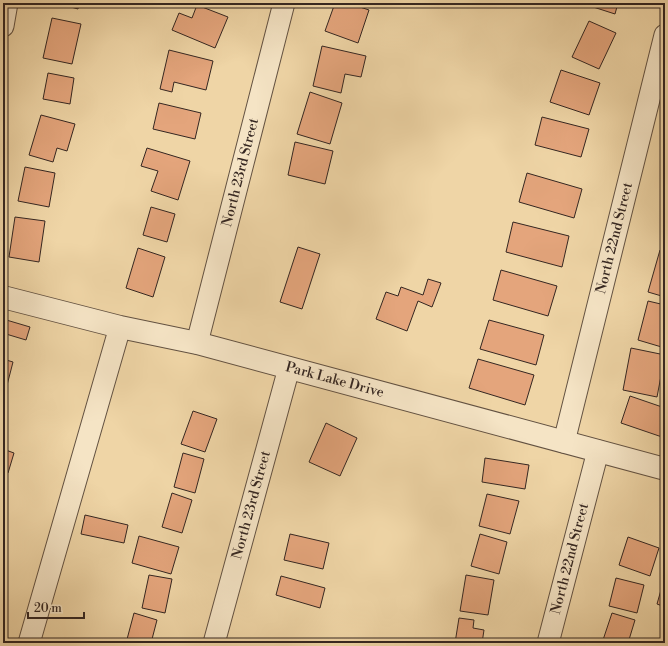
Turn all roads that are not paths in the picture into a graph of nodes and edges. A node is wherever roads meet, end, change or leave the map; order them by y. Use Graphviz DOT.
graph roads {
  1 [pos="7,3"];
  2 [pos="284,3"];
  3 [pos="3,26"];
  4 [pos="665,35"];
  5 [pos="3,297"];
  6 [pos="120,327"];
  7 [pos="197,343"];
  8 [pos="289,368"];
  9 [pos="564,442"];
  10 [pos="598,451"];
  11 [pos="665,469"];
  12 [pos="29,643"];
  13 [pos="214,643"];
  14 [pos="548,643"];
  1 -- 3 [label="street"];
  2 -- 7 [label="street, North 23rd Street"];
  4 -- 9 [label="street, North 22nd Street"];
  5 -- 6 [label="street, Park Lake Drive"];
  6 -- 7 [label="street, Park Lake Drive"];
  6 -- 12 [label="street"];
  7 -- 8 [label="street, Park Lake Drive"];
  8 -- 9 [label="street, Park Lake Drive"];
  8 -- 13 [label="street, North 23rd Street"];
  9 -- 10 [label="street, Park Lake Drive"];
  10 -- 11 [label="street, Park Lake Drive"];
  10 -- 14 [label="street, North 22nd Street"];
}
